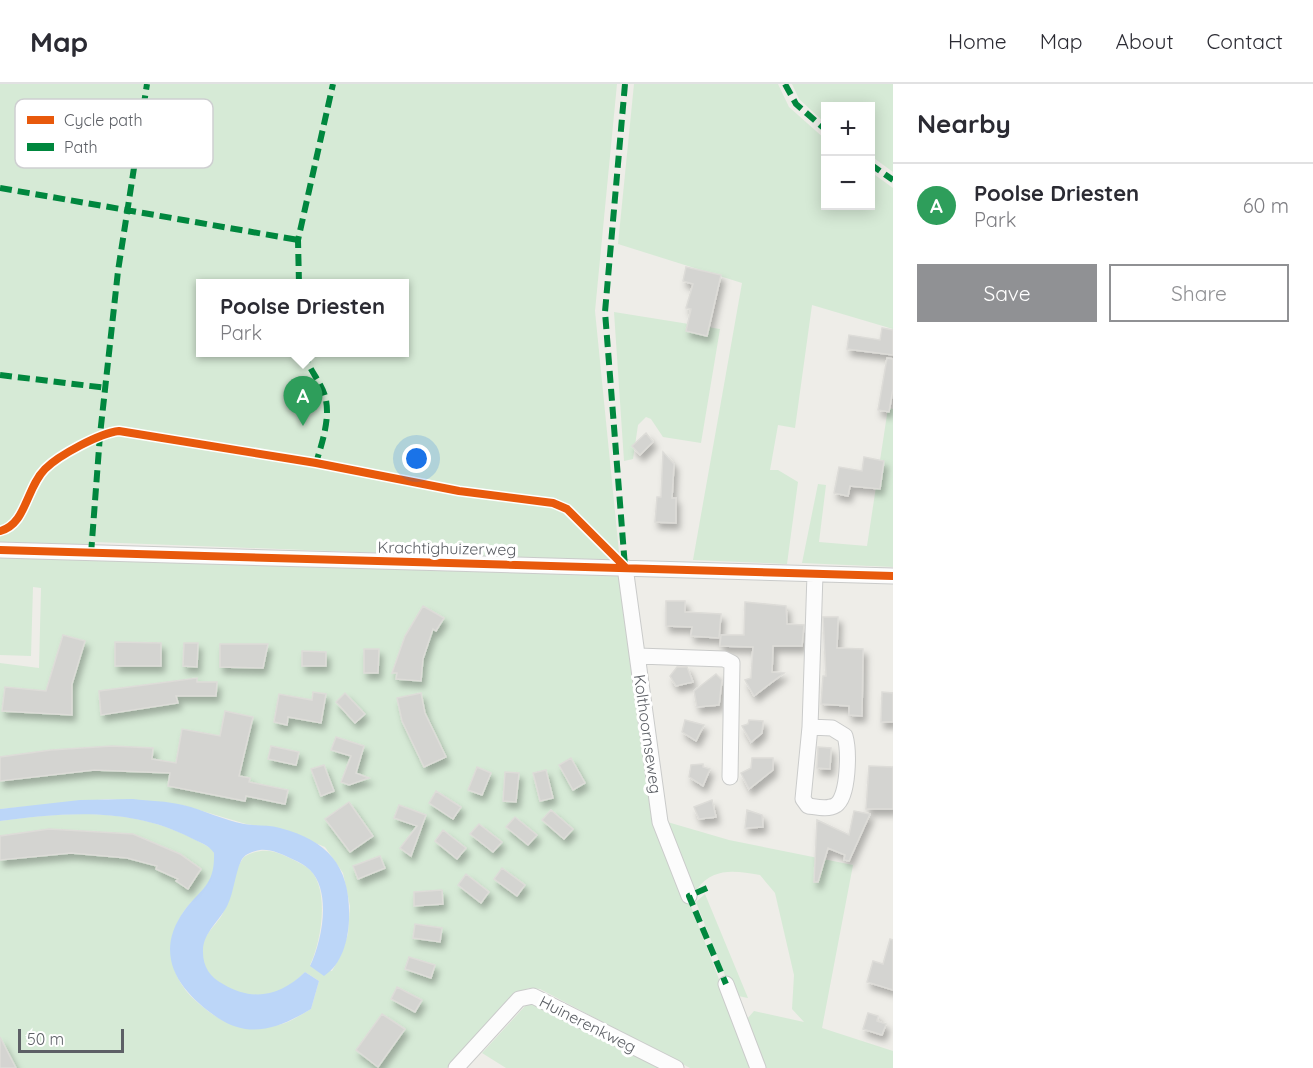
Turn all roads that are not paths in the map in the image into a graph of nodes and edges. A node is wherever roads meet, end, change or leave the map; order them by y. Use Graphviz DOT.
graph roads {
  1 [pos="0,550"];
  2 [pos="625,567"];
  3 [pos="815,574"];
  4 [pos="893,576"];
  5 [pos="638,656"];
  6 [pos="810,727"];
  7 [pos="730,777"];
  8 [pos="689,896"];
  9 [pos="726,984"];
  10 [pos="456,1068"];
  11 [pos="676,1068"];
  12 [pos="758,1068"];
  1 -- 2 [label="street, Krachtighuizerweg"];
  2 -- 3 [label="street, Krachtighuizerweg"];
  2 -- 5 [label="street, Kolthoornseweg"];
  3 -- 4 [label="street, Krachtighuizerweg"];
  3 -- 6 [label="street"];
  5 -- 7 [label="street"];
  5 -- 8 [label="street, Kolthoornseweg"];
  6 -- 6 [label="street"];
  9 -- 12 [label="street"];
  10 -- 11 [label="street, Huinerenkweg"];
}
